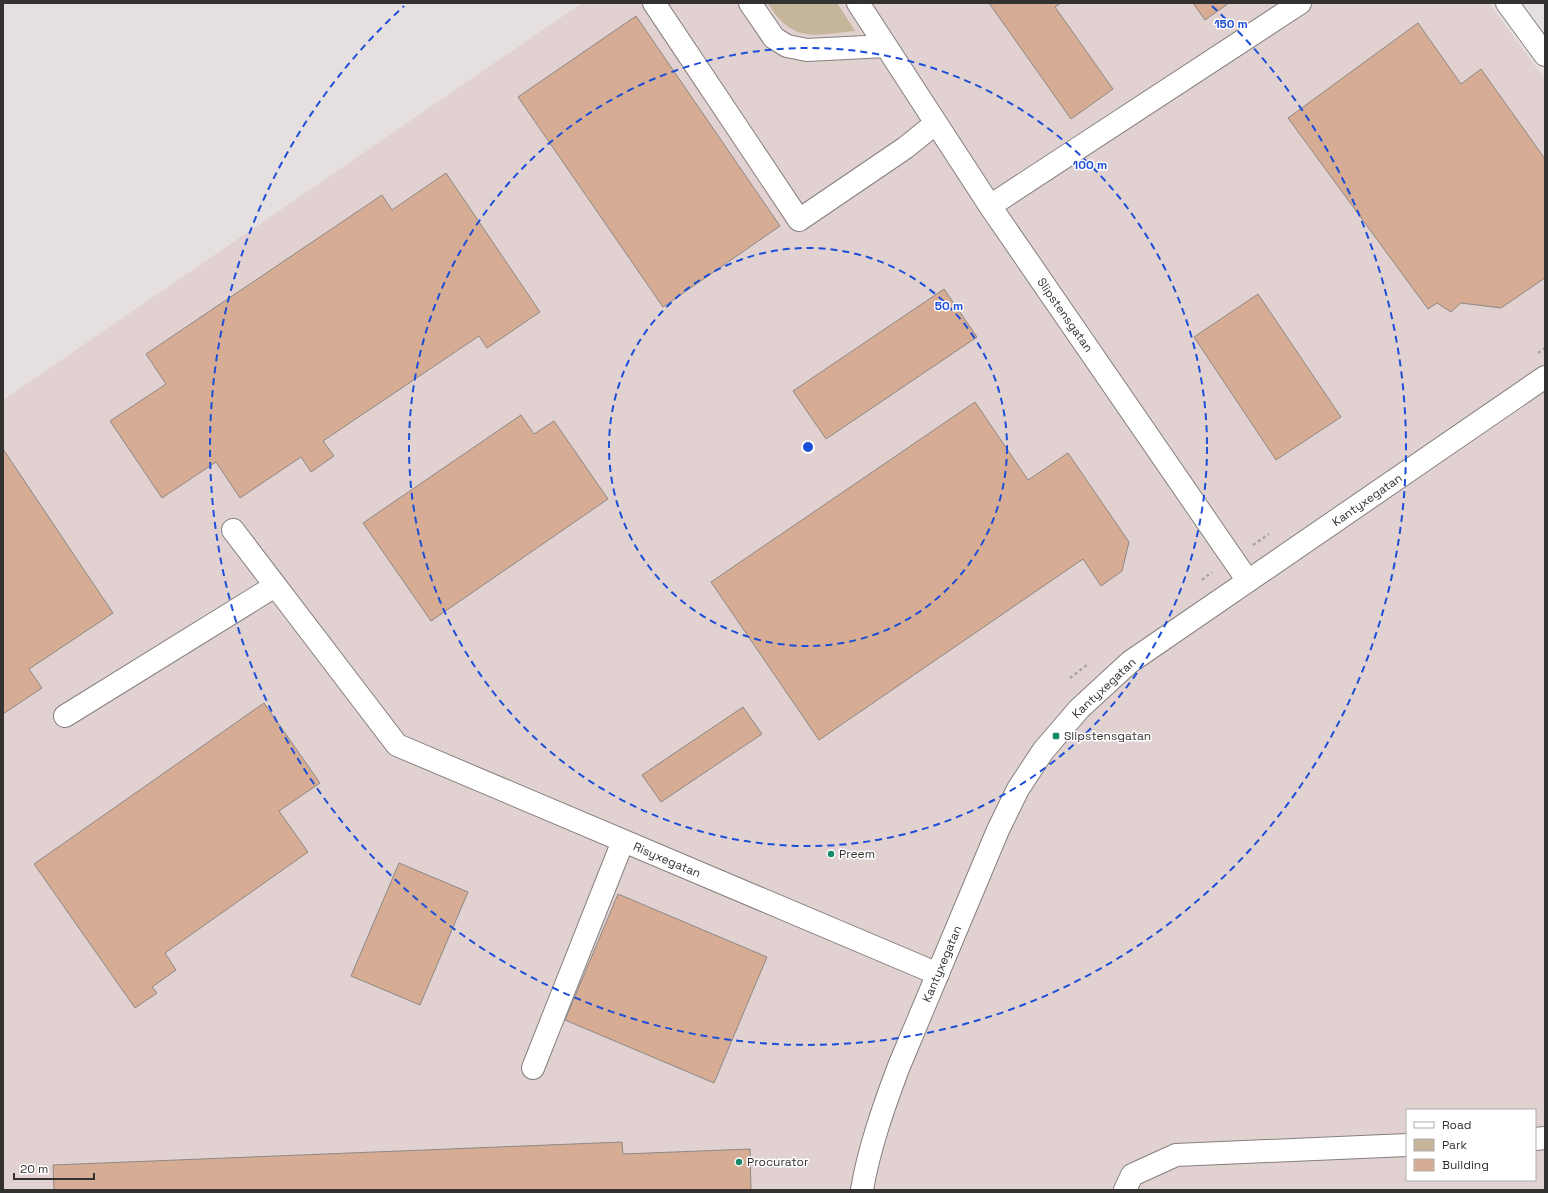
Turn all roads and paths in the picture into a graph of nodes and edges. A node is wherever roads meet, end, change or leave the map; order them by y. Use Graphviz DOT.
graph roads {
  1 [pos="654,3"];
  2 [pos="750,3"];
  3 [pos="858,3"];
  4 [pos="1300,3"];
  5 [pos="1507,3"];
  6 [pos="886,46"];
  7 [pos="1545,55"];
  8 [pos="936,123"];
  9 [pos="990,206"];
  10 [pos="1545,377"];
  11 [pos="233,530"];
  12 [pos="1248,581"];
  13 [pos="275,586"];
  14 [pos="66,716"];
  15 [pos="623,841"];
  16 [pos="938,974"];
  17 [pos="533,1068"];
  18 [pos="1406,1145"];
  19 [pos="862,1190"];
  20 [pos="1124,1190"];
  1 -- 8 [label="street"];
  2 -- 6 [label="street"];
  3 -- 6 [label="street, Slipstensgatan"];
  4 -- 9 [label="street"];
  5 -- 7 [label="street"];
  6 -- 8 [label="street, Slipstensgatan"];
  8 -- 9 [label="street, Slipstensgatan"];
  9 -- 12 [label="street, Slipstensgatan"];
  10 -- 12 [label="street, Kantyxegatan"];
  11 -- 13 [label="street"];
  12 -- 16 [label="street, Kantyxegatan"];
  13 -- 14 [label="street"];
  13 -- 15 [label="street, Risyxegatan"];
  15 -- 16 [label="street, Risyxegatan"];
  15 -- 17 [label="street"];
  16 -- 19 [label="street, Kantyxegatan"];
  18 -- 20 [label="street"];
}
